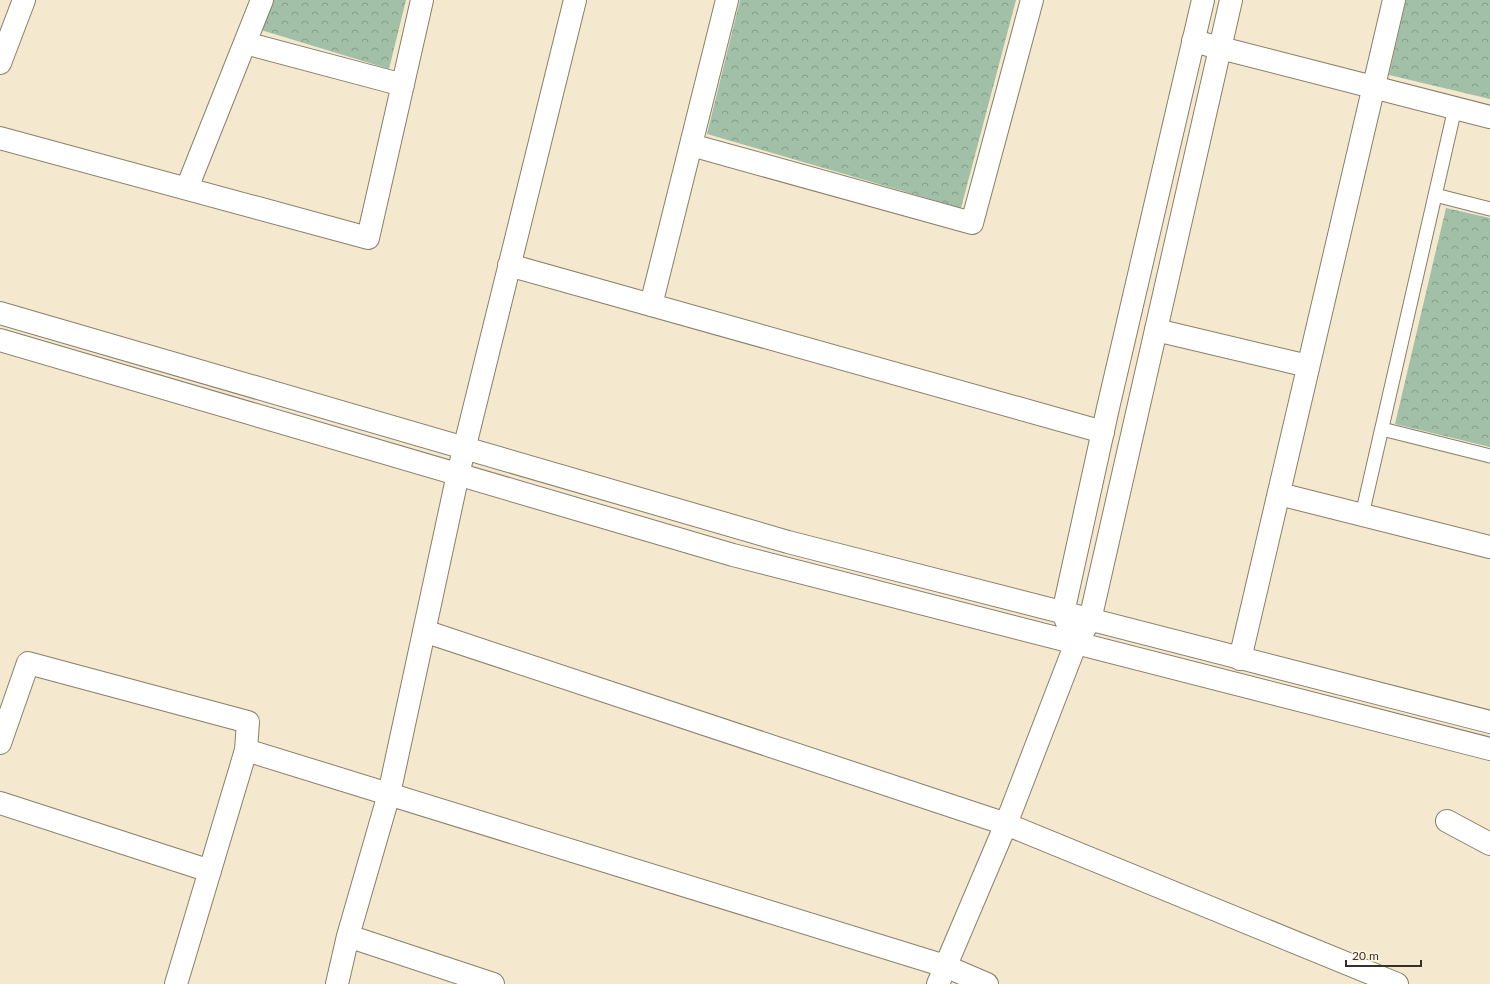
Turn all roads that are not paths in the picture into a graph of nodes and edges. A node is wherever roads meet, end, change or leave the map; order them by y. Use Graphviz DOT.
graph roads {
  1 [pos="24,0"];
  2 [pos="262,0"];
  3 [pos="422,0"];
  4 [pos="575,0"];
  5 [pos="727,0"];
  6 [pos="1032,0"];
  7 [pos="1203,0"];
  8 [pos="1231,0"];
  9 [pos="1394,0"];
  10 [pos="1193,41"];
  11 [pos="245,43"];
  12 [pos="1220,48"];
  13 [pos="0,63"];
  14 [pos="403,85"];
  15 [pos="1374,87"];
  16 [pos="1455,108"];
  17 [pos="1490,117"];
  18 [pos="0,138"];
  19 [pos="691,146"];
  20 [pos="187,188"];
  21 [pos="1435,195"];
  22 [pos="1490,209"];
  23 [pos="509,265"];
  24 [pos="651,305"];
  25 [pos="0,313"];
  26 [pos="1156,330"];
  27 [pos="0,340"];
  28 [pos="1308,366"];
  29 [pos="1382,429"];
  30 [pos="1102,432"];
  31 [pos="464,448"];
  32 [pos="1490,456"];
  33 [pos="458,474"];
  34 [pos="1279,494"];
  35 [pos="1362,515"];
  36 [pos="1490,547"];
  37 [pos="1063,613"];
  38 [pos="1090,620"];
  39 [pos="424,631"];
  40 [pos="1076,643"];
  41 [pos="1240,659"];
  42 [pos="1490,722"];
  43 [pos="0,743"];
  44 [pos="1490,749"];
  45 [pos="246,750"];
  46 [pos="389,794"];
  47 [pos="0,803"];
  48 [pos="1447,821"];
  49 [pos="1006,824"];
  50 [pos="1490,844"];
  51 [pos="210,871"];
  52 [pos="348,936"];
  53 [pos="942,975"];
  54 [pos="176,984"];
  55 [pos="337,984"];
  56 [pos="493,984"];
  57 [pos="988,984"];
  58 [pos="1397,984"];
  1 -- 13 [label="street"];
  2 -- 11 [label="street"];
  3 -- 14 [label="street"];
  4 -- 23 [label="street"];
  5 -- 19 [label="street"];
  6 -- 19 [label="street"];
  7 -- 10 [label="street"];
  8 -- 12 [label="street"];
  9 -- 15 [label="street"];
  10 -- 12 [label="street"];
  10 -- 30 [label="street"];
  11 -- 14 [label="street"];
  11 -- 20 [label="street"];
  12 -- 15 [label="street"];
  12 -- 26 [label="street"];
  14 -- 20 [label="street"];
  15 -- 16 [label="street"];
  15 -- 28 [label="street"];
  16 -- 17 [label="street"];
  16 -- 21 [label="lane"];
  18 -- 20 [label="street"];
  19 -- 24 [label="street"];
  21 -- 22 [label="lane"];
  21 -- 29 [label="lane"];
  23 -- 24 [label="street"];
  23 -- 31 [label="street"];
  24 -- 30 [label="street"];
  25 -- 31 [label="street"];
  26 -- 28 [label="street"];
  26 -- 38 [label="street"];
  27 -- 33 [label="street"];
  28 -- 34 [label="street"];
  29 -- 32 [label="lane"];
  29 -- 35 [label="lane"];
  30 -- 37 [label="street"];
  31 -- 33 [label="street"];
  31 -- 37 [label="street"];
  33 -- 39 [label="street"];
  33 -- 40 [label="street"];
  34 -- 35 [label="street"];
  34 -- 41 [label="street"];
  35 -- 36 [label="street"];
  37 -- 38 [label="street"];
  37 -- 40 [label="street"];
  38 -- 40 [label="street"];
  38 -- 41 [label="street"];
  39 -- 46 [label="street"];
  39 -- 49 [label="street"];
  40 -- 44 [label="street"];
  40 -- 49 [label="street"];
  41 -- 42 [label="street"];
  43 -- 45 [label="street"];
  45 -- 46 [label="street"];
  45 -- 51 [label="street"];
  46 -- 52 [label="street"];
  46 -- 53 [label="street"];
  47 -- 51 [label="street"];
  48 -- 50 [label="street"];
  49 -- 53 [label="street"];
  49 -- 58 [label="street"];
  51 -- 54 [label="street"];
  52 -- 55 [label="street"];
  52 -- 56 [label="street"];
  53 -- 57 [label="street"];
}
